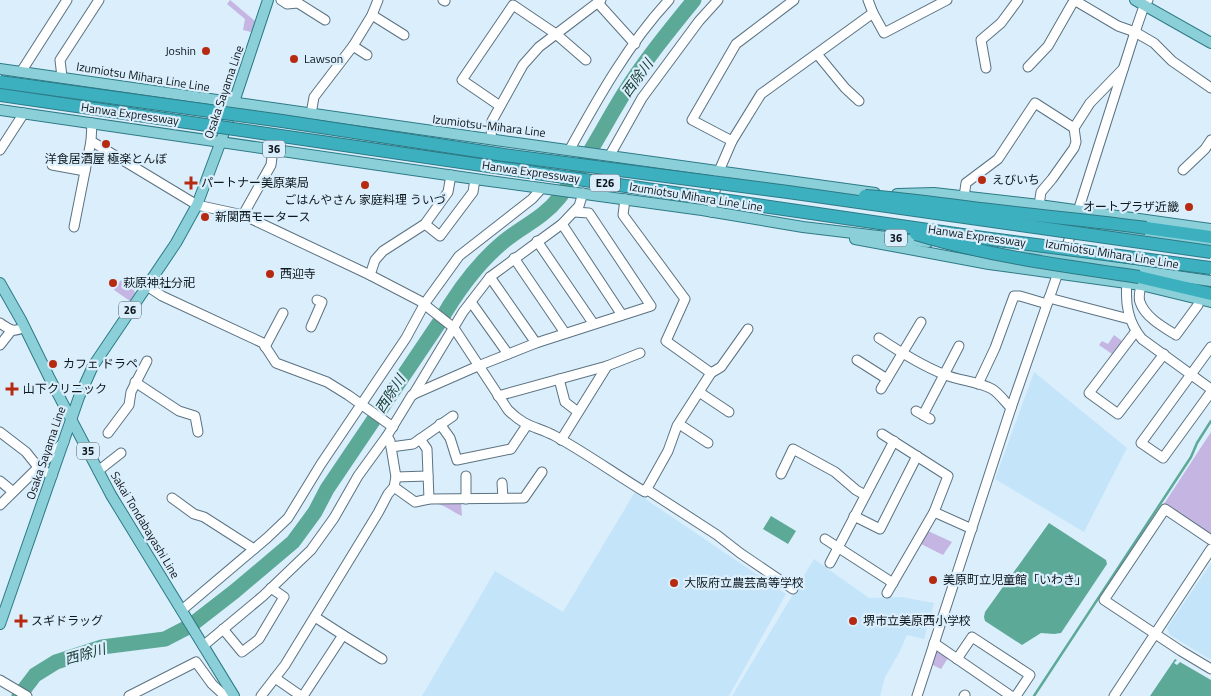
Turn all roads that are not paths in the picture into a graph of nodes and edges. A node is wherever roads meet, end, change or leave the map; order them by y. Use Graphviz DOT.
graph roads {
  1 [pos="67,0"];
  2 [pos="99,0"];
  3 [pos="268,0"];
  4 [pos="281,0"];
  5 [pos="378,0"];
  6 [pos="669,0"];
  7 [pos="718,0"];
  8 [pos="794,0"];
  9 [pos="868,0"];
  10 [pos="947,0"];
  11 [pos="1018,0"];
  12 [pos="1075,0"];
  13 [pos="1135,0"];
  14 [pos="599,1"];
  15 [pos="1146,3"];
  16 [pos="308,4"];
  17 [pos="873,13"];
  18 [pos="372,14"];
  19 [pos="326,20"];
  20 [pos="1135,32"];
  21 [pos="556,34"];
  22 [pos="404,35"];
  23 [pos="1211,43"];
  24 [pos="635,44"];
  25 [pos="353,46"];
  26 [pos="817,54"];
  27 [pos="367,56"];
  28 [pos="586,60"];
  29 [pos="1125,66"];
  30 [pos="1028,67"];
  31 [pos="986,68"];
  32 [pos="0,69"];
  33 [pos="22,72"];
  34 [pos="62,77"];
  35 [pos="0,82"];
  36 [pos="1211,88"];
  37 [pos="0,96"];
  38 [pos="859,101"];
  39 [pos="234,103"];
  40 [pos="500,106"];
  41 [pos="0,110"];
  42 [pos="24,113"];
  43 [pos="311,114"];
  44 [pos="92,123"];
  45 [pos="401,127"];
  46 [pos="1074,128"];
  47 [pos="491,139"];
  48 [pos="1211,140"];
  49 [pos="92,141"];
  50 [pos="221,141"];
  51 [pos="732,141"];
  52 [pos="1,144"];
  53 [pos="274,149"];
  54 [pos="572,150"];
  55 [pos="608,155"];
  56 [pos="52,165"];
  57 [pos="1183,170"];
  58 [pos="85,171"];
  59 [pos="719,171"];
  60 [pos="451,175"];
  61 [pos="475,179"];
  62 [pos="545,188"];
  63 [pos="788,192"];
  64 [pos="582,193"];
  65 [pos="886,194"];
  66 [pos="964,196"];
  67 [pos="625,199"];
  68 [pos="197,205"];
  69 [pos="1039,205"];
  70 [pos="1078,210"];
  71 [pos="574,212"];
  72 [pos="712,212"];
  73 [pos="243,215"];
  74 [pos="876,222"];
  75 [pos="425,224"];
  76 [pos="562,224"];
  77 [pos="1074,224"];
  78 [pos="74,227"];
  79 [pos="803,227"];
  80 [pos="1211,230"];
  81 [pos="1211,237"];
  82 [pos="537,241"];
  83 [pos="1211,245"];
  84 [pos="1211,252"];
  85 [pos="514,258"];
  86 [pos="1063,258"];
  87 [pos="1211,268"];
  88 [pos="1057,274"];
  89 [pos="370,275"];
  90 [pos="490,277"];
  91 [pos="1211,281"];
  92 [pos="1136,282"];
  93 [pos="0,283"];
  94 [pos="146,286"];
  95 [pos="1211,288"];
  96 [pos="1205,296"];
  97 [pos="317,300"];
  98 [pos="1048,301"];
  99 [pos="471,302"];
  100 [pos="1211,302"];
  101 [pos="425,304"];
  102 [pos="283,313"];
  103 [pos="622,314"];
  104 [pos="1130,319"];
  105 [pos="921,322"];
  106 [pos="0,324"];
  107 [pos="593,324"];
  108 [pos="24,327"];
  109 [pos="311,327"];
  110 [pos="454,328"];
  111 [pos="748,329"];
  112 [pos="11,331"];
  113 [pos="1136,331"];
  114 [pos="565,333"];
  115 [pos="879,338"];
  116 [pos="536,343"];
  117 [pos="0,345"];
  118 [pos="959,346"];
  119 [pos="265,347"];
  120 [pos="1211,347"];
  121 [pos="640,353"];
  122 [pos="508,354"];
  123 [pos="903,354"];
  124 [pos="1164,354"];
  125 [pos="856,360"];
  126 [pos="147,361"];
  127 [pos="478,366"];
  128 [pos="607,366"];
  129 [pos="711,373"];
  130 [pos="1191,374"];
  131 [pos="944,375"];
  132 [pos="559,379"];
  133 [pos="887,379"];
  134 [pos="135,382"];
  135 [pos="978,384"];
  136 [pos="1211,388"];
  137 [pos="881,389"];
  138 [pos="699,392"];
  139 [pos="1211,392"];
  140 [pos="412,395"];
  141 [pos="498,396"];
  142 [pos="361,405"];
  143 [pos="1011,408"];
  144 [pos="578,412"];
  145 [pos="729,412"];
  146 [pos="923,415"];
  147 [pos="453,416"];
  148 [pos="71,418"];
  149 [pos="440,424"];
  150 [pos="679,424"];
  151 [pos="527,425"];
  152 [pos="393,426"];
  153 [pos="0,432"];
  154 [pos="198,432"];
  155 [pos="108,434"];
  156 [pos="882,434"];
  157 [pos="387,436"];
  158 [pos="420,439"];
  159 [pos="561,440"];
  160 [pos="894,441"];
  161 [pos="64,442"];
  162 [pos="708,443"];
  163 [pos="391,447"];
  164 [pos="121,453"];
  165 [pos="917,456"];
  166 [pos="38,467"];
  167 [pos="98,471"];
  168 [pos="542,472"];
  169 [pos="781,474"];
  170 [pos="52,476"];
  171 [pos="428,476"];
  172 [pos="466,476"];
  173 [pos="396,477"];
  174 [pos="0,481"];
  175 [pos="502,483"];
  176 [pos="394,487"];
  177 [pos="646,489"];
  178 [pos="12,491"];
  179 [pos="865,495"];
  180 [pos="172,498"];
  181 [pos="503,498"];
  182 [pos="466,499"];
  183 [pos="429,500"];
  184 [pos="0,505"];
  185 [pos="934,512"];
  186 [pos="854,516"];
  187 [pos="972,529"];
  188 [pos="825,539"];
  189 [pos="1211,540"];
  190 [pos="838,548"];
  191 [pos="254,549"];
  192 [pos="1211,549"];
  193 [pos="830,563"];
  194 [pos="893,583"];
  195 [pos="270,588"];
  196 [pos="793,589"];
  197 [pos="887,593"];
  198 [pos="183,612"];
  199 [pos="315,617"];
  200 [pos="0,624"];
  201 [pos="223,629"];
  202 [pos="343,635"];
  203 [pos="1155,635"];
  204 [pos="934,643"];
  205 [pos="201,644"];
  206 [pos="382,659"];
  207 [pos="957,659"];
  208 [pos="1211,669"];
  209 [pos="275,678"];
  210 [pos="0,680"];
  211 [pos="28,696"];
  212 [pos="129,696"];
  213 [pos="225,696"];
  214 [pos="234,696"];
  215 [pos="261,696"];
  216 [pos="302,696"];
  217 [pos="917,696"];
  218 [pos="1011,696"];
  219 [pos="1016,696"];
  220 [pos="1114,696"];
  1 -- 33 [label="street"];
  2 -- 34 [label="street"];
  3 -- 39 [label="main road, Osaka Sayama Line / 26"];
  4 -- 16 [label="street"];
  5 -- 18 [label="street"];
  6 -- 24 [label="street"];
  7 -- 55 [label="street"];
  8 -- 51 [label="street"];
  9 -- 17 [label="street"];
  10 -- 17 [label="street"];
  11 -- 31 [label="street"];
  12 -- 20 [label="street"];
  12 -- 30 [label="street"];
  13 -- 15 [label="main road"];
  14 -- 21 [label="street"];
  14 -- 24 [label="street"];
  15 -- 20 [label="street"];
  15 -- 23 [label="main road"];
  16 -- 19 [label="street"];
  17 -- 26 [label="street"];
  18 -- 22 [label="street"];
  18 -- 25 [label="street"];
  20 -- 29 [label="street"];
  20 -- 36 [label="street"];
  21 -- 28 [label="street"];
  21 -- 40 [label="street"];
  21 -- 40 [label="street"];
  24 -- 54 [label="street"];
  25 -- 27 [label="street"];
  25 -- 43 [label="street"];
  26 -- 38 [label="street"];
  26 -- 51 [label="street"];
  29 -- 46 [label="street"];
  29 -- 70 [label="street"];
  32 -- 33 [label="main road, Izumiotsu Mihara Line Line"];
  33 -- 34 [label="main road, Izumiotsu Mihara Line Line"];
  34 -- 39 [label="main road, Izumiotsu Mihara Line Line"];
  35 -- 63 [label="highway, Hanwa Expressway / E26, bridge"];
  37 -- 74 [label="highway, Hanwa Expressway / E26, bridge"];
  39 -- 43 [label="main road, Izumiotsu Mihara Line Line"];
  39 -- 50 [label="main road, Osaka Sayama Line / 26"];
  40 -- 47 [label="street"];
  41 -- 42 [label="main road, Izumiotsu Mihara Line Line / 36"];
  42 -- 44 [label="main road, Izumiotsu Mihara Line Line / 36"];
  42 -- 52 [label="street"];
  43 -- 45 [label="main road, Izumiotsu Mihara Line Line"];
  44 -- 49 [label="street"];
  44 -- 50 [label="main road, Izumiotsu Mihara Line Line / 36"];
  45 -- 47 [label="main road, Izumiotsu-Mihara Line"];
  46 -- 66 [label="street"];
  46 -- 69 [label="street"];
  47 -- 54 [label="main road, Izumiotsu-Mihara Line"];
  48 -- 57 [label="street"];
  49 -- 58 [label="street"];
  49 -- 68 [label="street"];
  50 -- 53 [label="main road, Izumiotsu Mihara Line Line / 36"];
  50 -- 68 [label="main road, Osaka Sayama Line / 26"];
  51 -- 59 [label="street"];
  53 -- 60 [label="main road, Izumiotsu Mihara Line Line / 36"];
  53 -- 73 [label="street"];
  54 -- 55 [label="main road, Izumiotsu Mihara Line Line"];
  55 -- 59 [label="main road, Izumiotsu Mihara Line Line"];
  56 -- 58 [label="street"];
  58 -- 78 [label="street"];
  59 -- 65 [label="main road, Izumiotsu Mihara Line Line"];
  59 -- 72 [label="street"];
  60 -- 61 [label="main road, Izumiotsu Mihara Line Line / 36"];
  60 -- 75 [label="street"];
  61 -- 62 [label="main road, Izumiotsu Mihara Line Line / 36"];
  61 -- 75 [label="street"];
  62 -- 64 [label="main road, Izumiotsu Mihara Line Line / 36"];
  62 -- 101 [label="street"];
  63 -- 81 [label="highway, bridge"];
  63 -- 84 [label="highway, Hanwa Expressway / E26, bridge"];
  64 -- 67 [label="main road, Izumiotsu Mihara Line Line / 36"];
  64 -- 71 [label="street"];
  65 -- 66 [label="main road"];
  65 -- 77 [label="main road, Izumiotsu Mihara Line Line"];
  66 -- 69 [label="main road"];
  67 -- 72 [label="main road, Izumiotsu Mihara Line Line / 36"];
  67 -- 129 [label="street"];
  68 -- 73 [label="street"];
  68 -- 94 [label="main road, Osaka Sayama Line / 26"];
  69 -- 70 [label="main road"];
  70 -- 77 [label="street"];
  70 -- 80 [label="main road"];
  71 -- 76 [label="street"];
  71 -- 103 [label="street"];
  72 -- 79 [label="main road, Izumiotsu Mihara Line Line / 36"];
  73 -- 89 [label="street"];
  74 -- 87 [label="highway, Hanwa Expressway / E26, bridge"];
  74 -- 92 [label="highway, bridge"];
  75 -- 89 [label="street"];
  76 -- 82 [label="street"];
  76 -- 103 [label="street"];
  77 -- 83 [label="main road, Izumiotsu Mihara Line Line"];
  77 -- 86 [label="street"];
  79 -- 86 [label="main road, Izumiotsu Mihara Line Line / 36"];
  79 -- 88 [label="main road, 36"];
  82 -- 85 [label="street"];
  82 -- 107 [label="street"];
  85 -- 90 [label="street"];
  85 -- 114 [label="street"];
  86 -- 88 [label="street"];
  86 -- 91 [label="main road, Izumiotsu Mihara Line Line / 36"];
  88 -- 92 [label="main road, 36"];
  88 -- 98 [label="street"];
  89 -- 101 [label="street"];
  90 -- 99 [label="street"];
  90 -- 116 [label="street"];
  92 -- 95 [label="highway"];
  92 -- 96 [label="highway"];
  92 -- 96 [label="street"];
  92 -- 104 [label="street"];
  93 -- 108 [label="main road, Sakai Tondabayashi Line / 35"];
  94 -- 119 [label="street"];
  94 -- 148 [label="main road, Osaka Sayama Line / 26"];
  96 -- 100 [label="main road"];
  97 -- 109 [label="street"];
  98 -- 104 [label="street"];
  98 -- 135 [label="street"];
  98 -- 143 [label="street"];
  99 -- 110 [label="street"];
  99 -- 122 [label="street"];
  101 -- 110 [label="street"];
  101 -- 142 [label="street"];
  102 -- 119 [label="street"];
  103 -- 107 [label="street"];
  104 -- 113 [label="street"];
  105 -- 123 [label="street"];
  106 -- 112 [label="street"];
  107 -- 114 [label="street"];
  108 -- 112 [label="street"];
  108 -- 148 [label="main road, Sakai Tondabayashi Line / 35"];
  110 -- 127 [label="street"];
  110 -- 140 [label="street"];
  111 -- 129 [label="street"];
  112 -- 117 [label="street"];
  113 -- 124 [label="street"];
  113 -- 124 [label="street"];
  114 -- 116 [label="street"];
  115 -- 123 [label="street"];
  116 -- 122 [label="street"];
  118 -- 131 [label="street"];
  119 -- 142 [label="street"];
  120 -- 130 [label="street"];
  121 -- 128 [label="street"];
  122 -- 127 [label="street"];
  123 -- 131 [label="street"];
  123 -- 133 [label="street"];
  124 -- 130 [label="street"];
  125 -- 133 [label="street"];
  126 -- 134 [label="street"];
  127 -- 140 [label="street"];
  127 -- 141 [label="street"];
  128 -- 132 [label="street"];
  128 -- 144 [label="street"];
  129 -- 138 [label="street"];
  130 -- 136 [label="street"];
  130 -- 139 [label="street"];
  131 -- 135 [label="street"];
  131 -- 146 [label="street"];
  132 -- 141 [label="street"];
  132 -- 144 [label="street"];
  133 -- 137 [label="street"];
  134 -- 154 [label="street"];
  134 -- 155 [label="street"];
  135 -- 143 [label="street"];
  138 -- 145 [label="street"];
  138 -- 150 [label="street"];
  140 -- 152 [label="street"];
  141 -- 151 [label="street"];
  142 -- 152 [label="street"];
  142 -- 191 [label="street"];
  143 -- 187 [label="street"];
  144 -- 159 [label="street"];
  147 -- 149 [label="street"];
  148 -- 161 [label="main road, Osaka Sayama Line / 26"];
  148 -- 167 [label="main road, Sakai Tondabayashi Line / 35"];
  149 -- 151 [label="street"];
  149 -- 158 [label="street"];
  150 -- 162 [label="street"];
  150 -- 177 [label="street"];
  151 -- 159 [label="street"];
  152 -- 157 [label="street"];
  153 -- 166 [label="street"];
  156 -- 160 [label="street"];
  157 -- 163 [label="street"];
  157 -- 195 [label="street"];
  158 -- 163 [label="street"];
  158 -- 171 [label="street"];
  159 -- 177 [label="street"];
  160 -- 165 [label="street"];
  160 -- 179 [label="street"];
  161 -- 166 [label="street"];
  161 -- 170 [label="main road, Osaka Sayama Line / 26"];
  163 -- 173 [label="street"];
  164 -- 167 [label="street"];
  165 -- 185 [label="street"];
  165 -- 186 [label="street"];
  166 -- 170 [label="street"];
  166 -- 178 [label="street"];
  167 -- 198 [label="main road, Sakai Tondabayashi Line / 35"];
  168 -- 181 [label="street"];
  169 -- 179 [label="street"];
  170 -- 200 [label="main road, Osaka Sayama Line / 26"];
  171 -- 173 [label="street"];
  171 -- 183 [label="street"];
  172 -- 182 [label="street"];
  173 -- 176 [label="street"];
  174 -- 178 [label="street"];
  175 -- 181 [label="street"];
  176 -- 183 [label="street"];
  176 -- 199 [label="street"];
  177 -- 196 [label="street"];
  178 -- 184 [label="street"];
  179 -- 186 [label="street"];
  180 -- 191 [label="street"];
  181 -- 182 [label="street"];
  182 -- 183 [label="street"];
  185 -- 187 [label="street"];
  185 -- 194 [label="street"];
  186 -- 190 [label="street"];
  187 -- 204 [label="street"];
  188 -- 190 [label="street"];
  189 -- 203 [label="street"];
  190 -- 193 [label="street"];
  190 -- 194 [label="street"];
  191 -- 198 [label="street"];
  192 -- 203 [label="street"];
  194 -- 197 [label="street"];
  195 -- 201 [label="street"];
  195 -- 201 [label="street"];
  198 -- 205 [label="main road, Sakai Tondabayashi Line / 35"];
  199 -- 202 [label="street"];
  199 -- 209 [label="street"];
  201 -- 205 [label="street"];
  202 -- 206 [label="street"];
  202 -- 216 [label="street"];
  203 -- 208 [label="street"];
  203 -- 220 [label="street"];
  204 -- 207 [label="street"];
  204 -- 217 [label="street"];
  205 -- 214 [label="main road, Sakai Tondabayashi Line / 35"];
  207 -- 218 [label="street"];
  207 -- 219 [label="street"];
  209 -- 215 [label="street"];
  209 -- 216 [label="street"];
  210 -- 211 [label="street"];
  212 -- 213 [label="street"];
}
